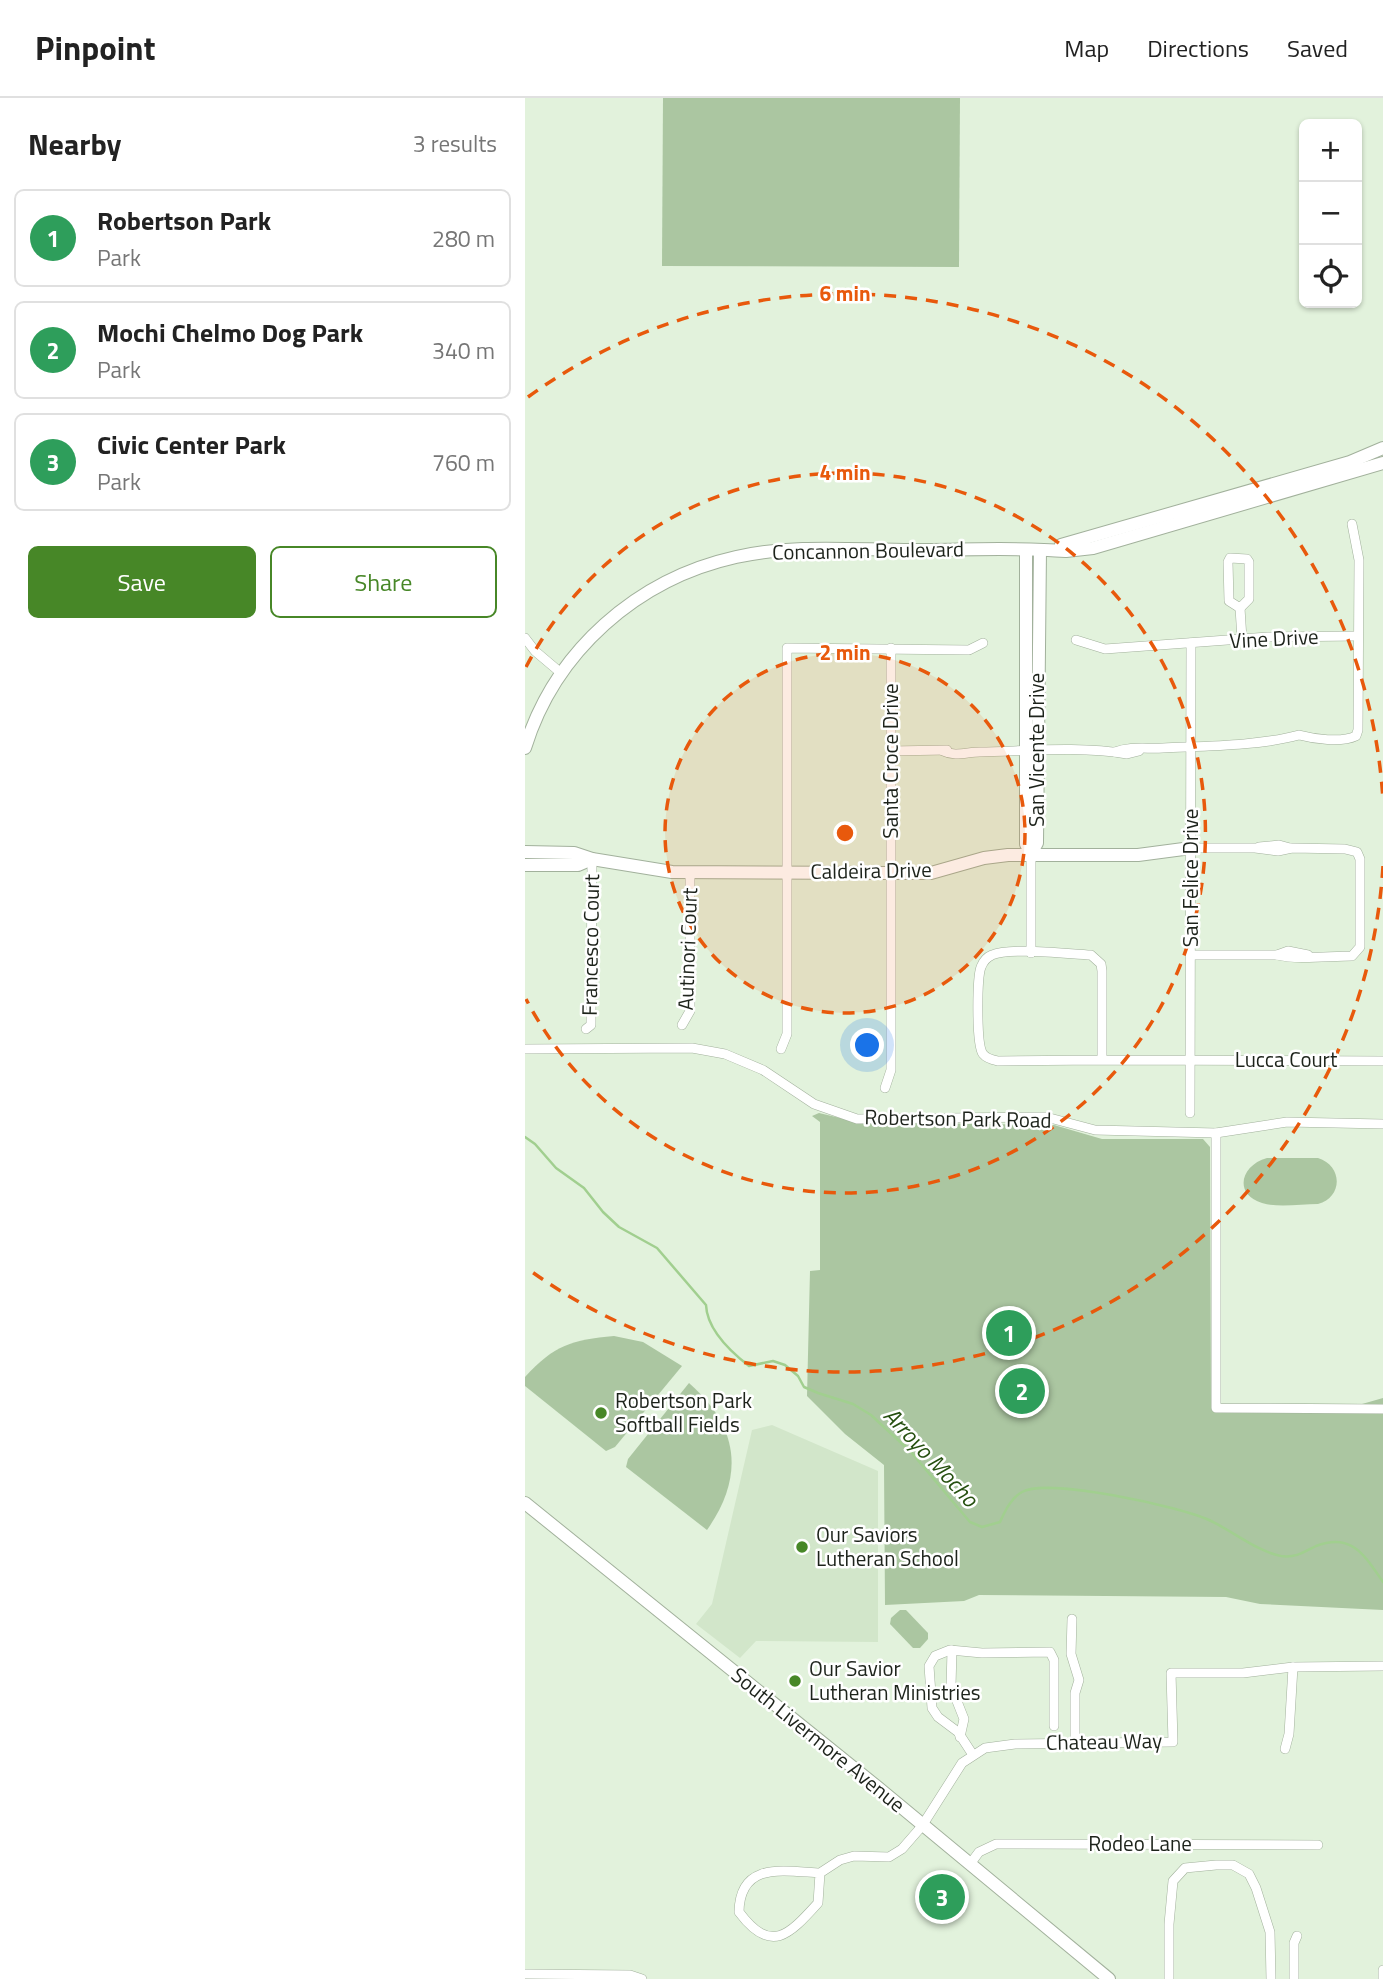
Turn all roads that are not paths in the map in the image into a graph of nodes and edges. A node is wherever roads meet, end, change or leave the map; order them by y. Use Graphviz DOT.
graph roads {
  1 [pos="1383,449"];
  2 [pos="1383,463"];
  3 [pos="1352,524"];
  4 [pos="1043,549"];
  5 [pos="1026,550"];
  6 [pos="1240,608"];
  7 [pos="1358,636"];
  8 [pos="525,638"];
  9 [pos="1242,639"];
  10 [pos="1076,640"];
  11 [pos="983,643"];
  12 [pos="1191,643"];
  13 [pos="891,648"];
  14 [pos="561,673"];
  15 [pos="1191,746"];
  16 [pos="525,748"];
  17 [pos="891,751"];
  18 [pos="1031,751"];
  19 [pos="1191,848"];
  20 [pos="525,852"];
  21 [pos="1031,854"];
  22 [pos="592,859"];
  23 [pos="525,866"];
  24 [pos="690,872"];
  25 [pos="788,872"];
  26 [pos="891,873"];
  27 [pos="1031,953"];
  28 [pos="1192,955"];
  29 [pos="682,1025"];
  30 [pos="586,1029"];
  31 [pos="525,1049"];
  32 [pos="781,1049"];
  33 [pos="1103,1060"];
  34 [pos="1190,1060"];
  35 [pos="1383,1061"];
  36 [pos="885,1088"];
  37 [pos="1190,1113"];
  38 [pos="1383,1124"];
  39 [pos="1216,1133"];
  40 [pos="1383,1409"];
  41 [pos="525,1503"];
  42 [pos="1072,1619"];
  43 [pos="952,1650"];
  44 [pos="1071,1654"];
  45 [pos="1053,1655"];
  46 [pos="1293,1667"];
  47 [pos="1383,1667"];
  48 [pos="1054,1706"];
  49 [pos="1074,1706"];
  50 [pos="1054,1726"];
  51 [pos="960,1737"];
  52 [pos="1075,1744"];
  53 [pos="1285,1749"];
  54 [pos="973,1755"];
  55 [pos="922,1826"];
  56 [pos="1318,1845"];
  57 [pos="970,1864"];
  58 [pos="820,1872"];
  59 [pos="1297,1936"];
  60 [pos="1383,1969"];
  61 [pos="525,1974"];
  62 [pos="642,1979"];
  63 [pos="1109,1979"];
  64 [pos="1169,1979"];
  65 [pos="1271,1979"];
  66 [pos="1294,1979"];
  67 [pos="1383,1979"];
  1 -- 4 [label="main road, Concannon Boulevard"];
  2 -- 4 [label="main road, Concannon Boulevard"];
  3 -- 7 [label="street"];
  4 -- 5 [label="main road, Concannon Boulevard"];
  4 -- 18 [label="main road, San Vicente Drive"];
  5 -- 14 [label="main road, Concannon Boulevard"];
  5 -- 18 [label="main road, San Vicente Drive"];
  6 -- 6 [label="street"];
  6 -- 9 [label="street"];
  7 -- 9 [label="street, Vine Drive"];
  7 -- 15 [label="street"];
  8 -- 14 [label="street"];
  9 -- 12 [label="street, Vine Drive"];
  10 -- 12 [label="street, Vine Drive"];
  11 -- 13 [label="street"];
  12 -- 15 [label="street, San Felice Drive"];
  13 -- 17 [label="street, Santa Croce Drive"];
  13 -- 25 [label="street"];
  14 -- 16 [label="main road, Concannon Boulevard"];
  15 -- 18 [label="street"];
  15 -- 19 [label="street, San Felice Drive"];
  17 -- 18 [label="street"];
  17 -- 26 [label="street, Santa Croce Drive"];
  18 -- 21 [label="main road, San Vicente Drive"];
  19 -- 21 [label="main road, Caldeira Drive"];
  19 -- 28 [label="street, San Felice Drive"];
  19 -- 28 [label="street"];
  20 -- 22 [label="main road, Caldeira Drive"];
  21 -- 26 [label="main road, Caldeira Drive"];
  21 -- 27 [label="street"];
  22 -- 23 [label="main road, Caldeira Drive"];
  22 -- 24 [label="main road, Caldeira Drive"];
  22 -- 30 [label="street, Francesco Court"];
  24 -- 25 [label="main road, Caldeira Drive"];
  24 -- 29 [label="street, Autinori Court"];
  25 -- 26 [label="main road, Caldeira Drive"];
  25 -- 32 [label="street"];
  26 -- 36 [label="street, Santa Croce Drive"];
  27 -- 33 [label="street"];
  27 -- 33 [label="street, Lucca Court"];
  28 -- 34 [label="street, San Felice Drive"];
  31 -- 39 [label="street, Robertson Park Road"];
  33 -- 34 [label="street, Lucca Court"];
  34 -- 35 [label="street, Lucca Court"];
  34 -- 37 [label="street, San Felice Drive"];
  38 -- 39 [label="street, Robertson Park Road"];
  39 -- 40 [label="street"];
  41 -- 55 [label="main road, South Livermore Avenue"];
  42 -- 44 [label="street"];
  43 -- 45 [label="street"];
  43 -- 51 [label="street"];
  43 -- 51 [label="street"];
  44 -- 45 [label="street"];
  44 -- 49 [label="street"];
  45 -- 48 [label="street"];
  46 -- 47 [label="street, Chateau Way"];
  46 -- 52 [label="street, Chateau Way"];
  46 -- 53 [label="street"];
  48 -- 49 [label="street"];
  48 -- 50 [label="street"];
  49 -- 52 [label="street"];
  51 -- 54 [label="street"];
  52 -- 54 [label="street, Chateau Way"];
  54 -- 55 [label="street"];
  55 -- 57 [label="main road, South Livermore Avenue"];
  55 -- 58 [label="street"];
  56 -- 57 [label="street, Rodeo Lane"];
  57 -- 63 [label="main road, South Livermore Avenue"];
  58 -- 58 [label="street"];
  59 -- 66 [label="street"];
  60 -- 67 [label="street"];
  61 -- 62 [label="street"];
  64 -- 65 [label="street"];
}
